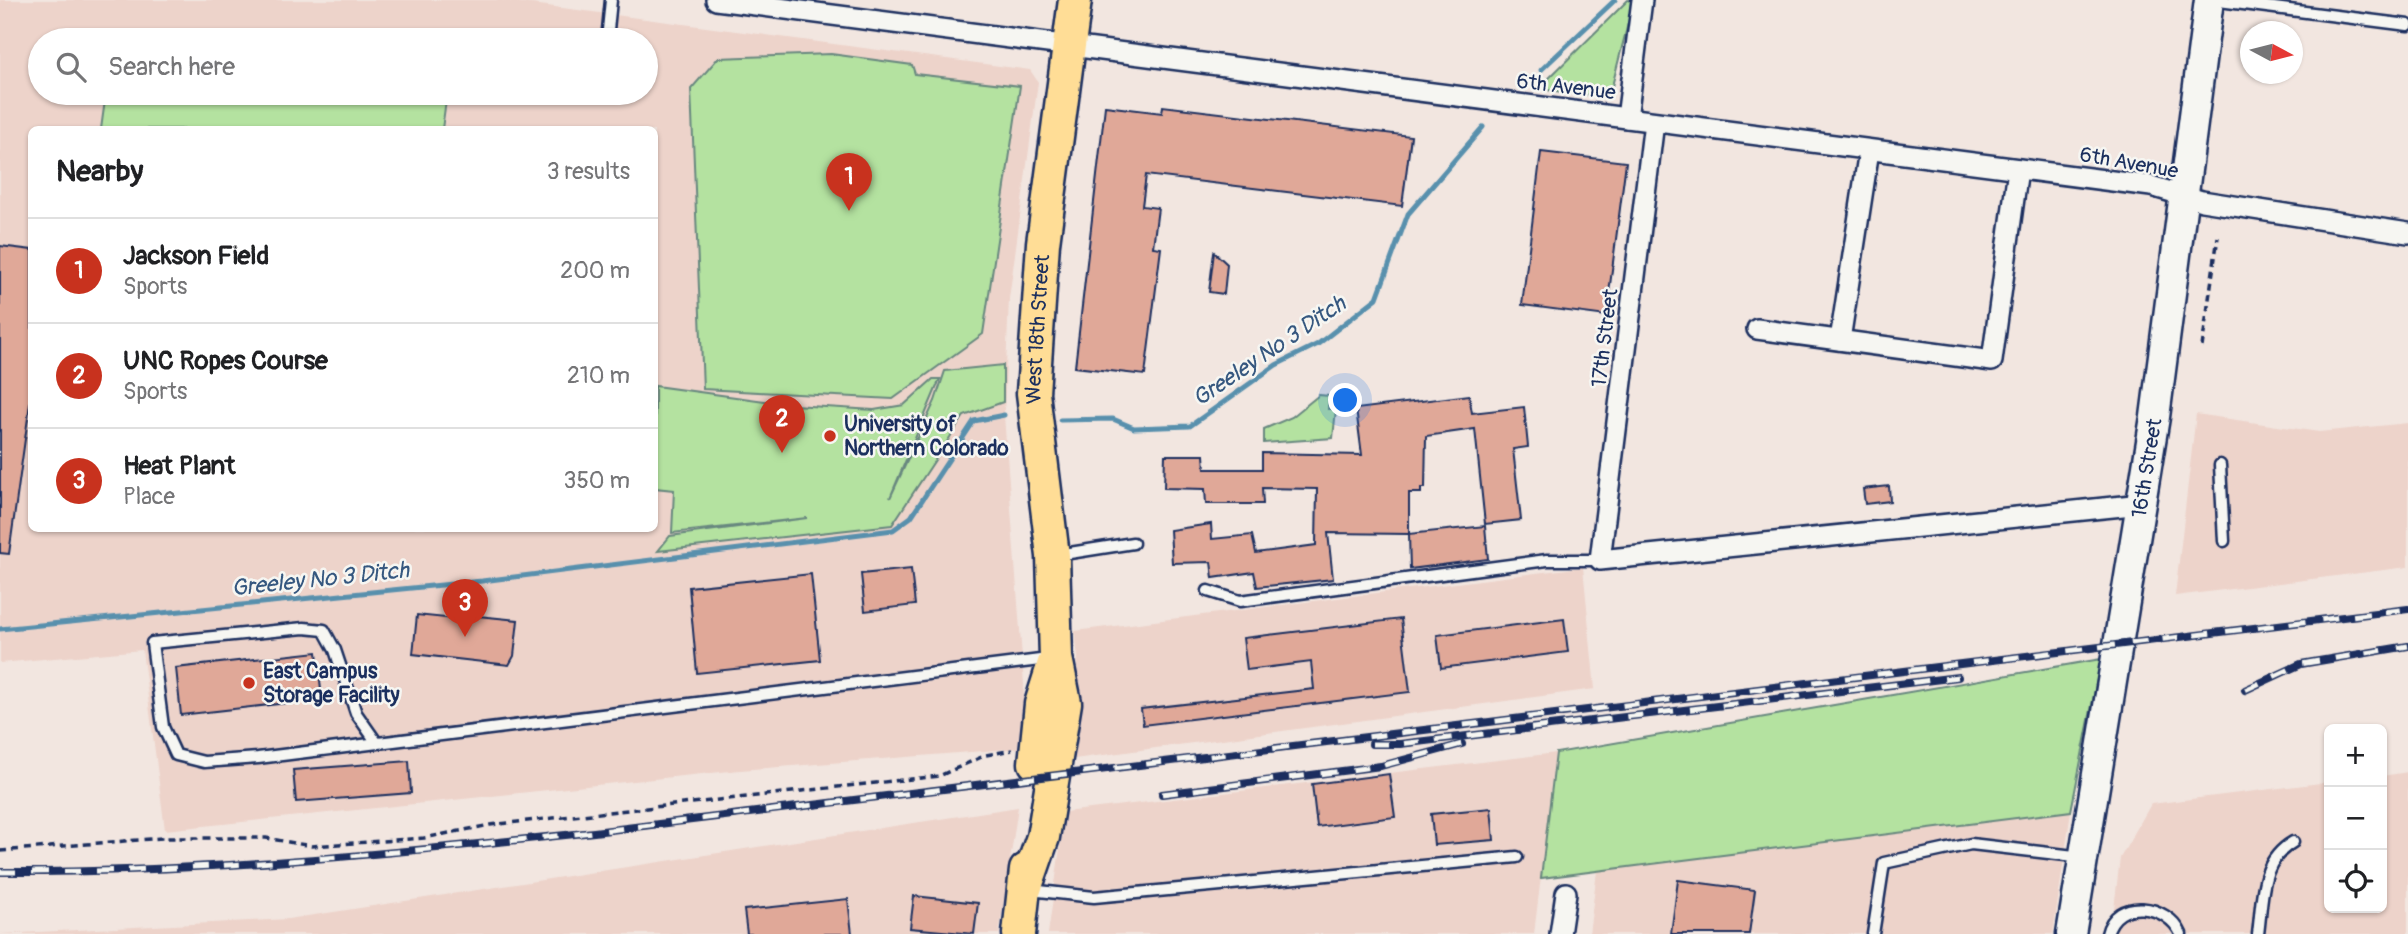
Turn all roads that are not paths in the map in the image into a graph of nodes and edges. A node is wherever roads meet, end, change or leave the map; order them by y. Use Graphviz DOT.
graph roads {
  1 [pos="611,0"];
  2 [pos="716,0"];
  3 [pos="1075,0"];
  4 [pos="1642,0"];
  5 [pos="2210,0"];
  6 [pos="2408,25"];
  7 [pos="608,28"];
  8 [pos="1069,46"];
  9 [pos="1627,118"];
  10 [pos="1654,122"];
  11 [pos="1870,150"];
  12 [pos="2018,169"];
  13 [pos="2184,196"];
  14 [pos="2408,233"];
  15 [pos="1757,330"];
  16 [pos="1840,340"];
  17 [pos="2220,465"];
  18 [pos="2142,504"];
  19 [pos="2224,541"];
  20 [pos="1133,543"];
  21 [pos="1053,556"];
  22 [pos="1600,559"];
  23 [pos="1208,591"];
  24 [pos="1056,658"];
  25 [pos="377,743"];
  26 [pos="2292,842"];
  27 [pos="1517,857"];
  28 [pos="2083,857"];
  29 [pos="1025,889"];
  30 [pos="1566,893"];
  31 [pos="1019,934"];
  32 [pos="1560,934"];
  33 [pos="1873,934"];
  34 [pos="2071,934"];
  35 [pos="2107,934"];
  36 [pos="2182,934"];
  37 [pos="2258,934"];
  1 -- 7 [label="lane"];
  2 -- 8 [label="street, 6th Avenue"];
  3 -- 8 [label="main road, West 18th Street"];
  4 -- 9 [label="street"];
  5 -- 6 [label="lane"];
  5 -- 13 [label="main road, 16th Street"];
  8 -- 9 [label="street, 6th Avenue"];
  8 -- 21 [label="main road, West 18th Street"];
  9 -- 10 [label="street, 6th Avenue"];
  10 -- 11 [label="street, 6th Avenue"];
  10 -- 22 [label="street, 17th Street"];
  11 -- 12 [label="street, 6th Avenue"];
  11 -- 16 [label="street"];
  12 -- 13 [label="street, 6th Avenue"];
  12 -- 16 [label="street"];
  13 -- 14 [label="street, 6th Avenue"];
  13 -- 18 [label="main road, 16th Street"];
  15 -- 16 [label="street"];
  17 -- 19 [label="lane"];
  18 -- 22 [label="street"];
  18 -- 28 [label="main road, 16th Street"];
  20 -- 21 [label="lane"];
  21 -- 24 [label="main road, West 18th Street"];
  22 -- 23 [label="lane"];
  24 -- 25 [label="lane"];
  24 -- 29 [label="main road, West 18th Street"];
  24 -- 29 [label="main road, West 18th Street"];
  25 -- 25 [label="lane"];
  26 -- 37 [label="lane"];
  27 -- 29 [label="lane"];
  28 -- 33 [label="lane"];
  28 -- 34 [label="main road, 16th Street"];
  29 -- 31 [label="main road, West 18th Street"];
  30 -- 32 [label="street"];
  35 -- 36 [label="lane"];
}
